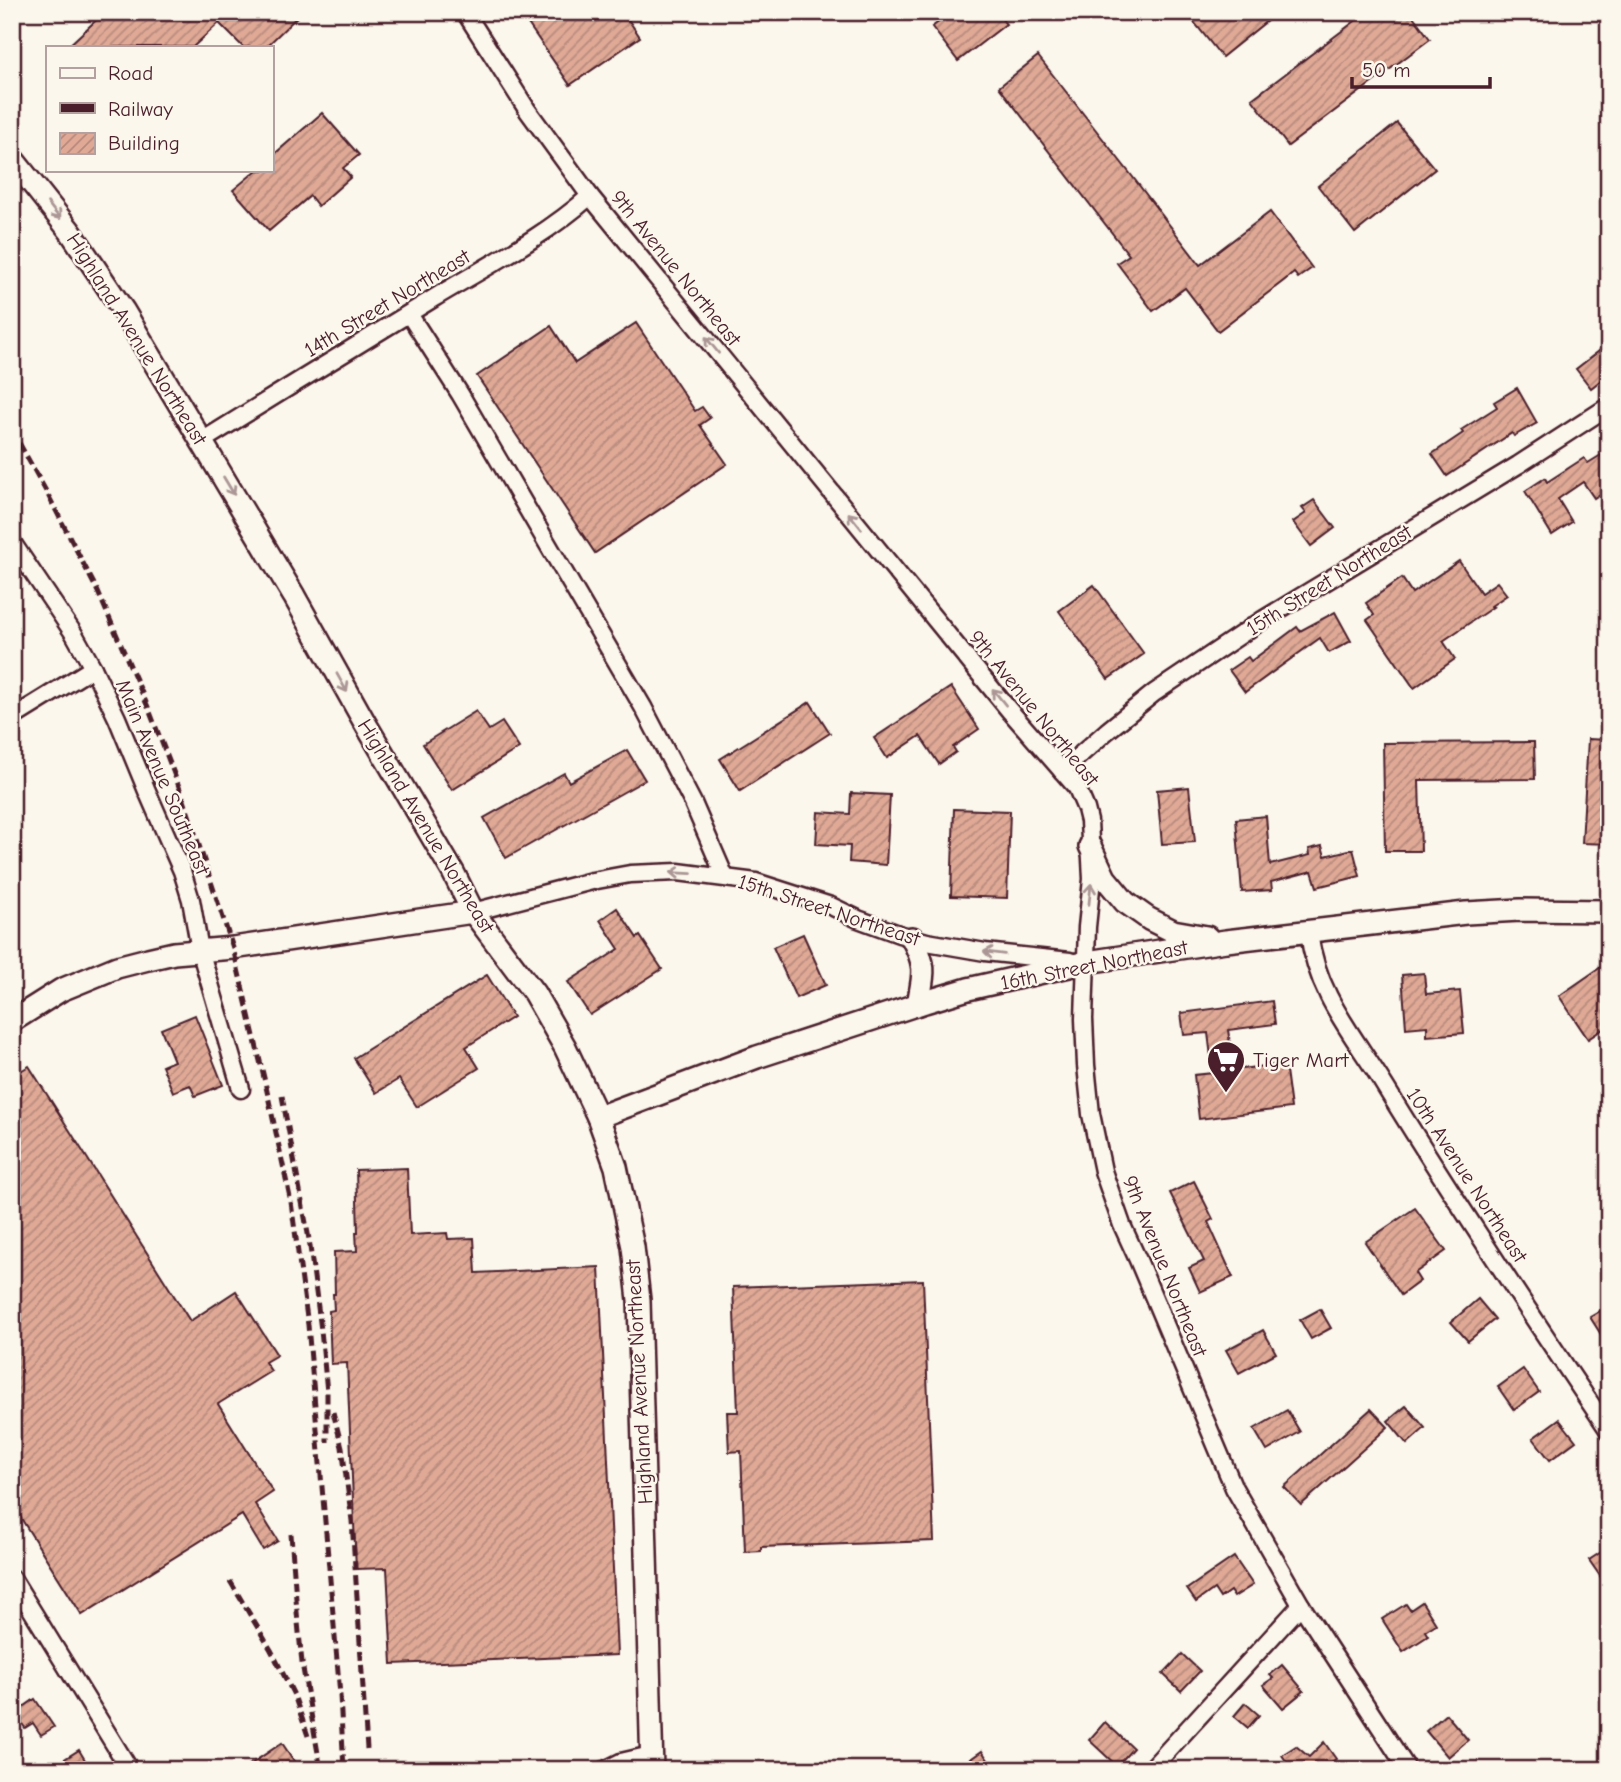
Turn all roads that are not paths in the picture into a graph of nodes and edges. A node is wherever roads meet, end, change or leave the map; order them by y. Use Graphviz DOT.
graph roads {
  1 [pos="465,12"];
  2 [pos="12,158"];
  3 [pos="590,196"];
  4 [pos="409,314"];
  5 [pos="1609,407"];
  6 [pos="202,441"];
  7 [pos="12,542"];
  8 [pos="93,668"];
  9 [pos="12,718"];
  10 [pos="1062,771"];
  11 [pos="1090,846"];
  12 [pos="724,877"];
  13 [pos="1609,911"];
  14 [pos="473,912"];
  15 [pos="1309,933"];
  16 [pos="912,938"];
  17 [pos="1226,941"];
  18 [pos="200,950"];
  19 [pos="1087,962"];
  20 [pos="918,1004"];
  21 [pos="12,1021"];
  22 [pos="241,1088"];
  23 [pos="598,1117"];
  24 [pos="1609,1432"];
  25 [pos="12,1578"];
  26 [pos="1301,1605"];
  27 [pos="652,1762"];
  28 [pos="130,1770"];
  29 [pos="605,1770"];
  30 [pos="1150,1770"];
  31 [pos="1408,1770"];
  1 -- 3 [label="street, 9th Avenue Northeast"];
  2 -- 6 [label="main road, Highland Avenue Northeast, one-way"];
  3 -- 4 [label="street, 14th Street Northeast"];
  10 -- 3 [label="street, 9th Avenue Northeast, one-way"];
  4 -- 6 [label="street, 14th Street Northeast"];
  4 -- 12 [label="street"];
  5 -- 10 [label="street, 15th Street Northeast"];
  6 -- 14 [label="main road, Highland Avenue Northeast, one-way"];
  7 -- 8 [label="street, Main Avenue Southeast"];
  8 -- 9 [label="street"];
  8 -- 18 [label="street, Main Avenue Southeast"];
  10 -- 11 [label="street, 9th Avenue Northeast"];
  11 -- 17 [label="main road"];
  19 -- 11 [label="street, 9th Avenue Northeast, one-way"];
  12 -- 14 [label="street, 15th Street Northeast, one-way"];
  12 -- 16 [label="street, 15th Street Northeast"];
  13 -- 15 [label="main road, 16th Street Northeast"];
  14 -- 18 [label="main road, 15th Street Northeast"];
  14 -- 23 [label="main road, Highland Avenue Northeast"];
  15 -- 17 [label="main road, 16th Street Northeast"];
  15 -- 24 [label="street, 10th Avenue Northeast"];
  19 -- 16 [label="street, 15th Street Northeast, one-way"];
  16 -- 20 [label="main road"];
  17 -- 19 [label="main road, 16th Street Northeast"];
  18 -- 21 [label="main road, 15th Street Northeast"];
  18 -- 22 [label="street, Main Avenue Southeast"];
  19 -- 20 [label="main road, 16th Street Northeast"];
  19 -- 26 [label="street, 9th Avenue Northeast"];
  20 -- 23 [label="main road, 16th Street Northeast"];
  23 -- 27 [label="main road, Highland Avenue Northeast"];
  25 -- 28 [label="street"];
  26 -- 30 [label="street"];
  26 -- 31 [label="street, 9th Avenue Northeast"];
  27 -- 29 [label="street"];
}
